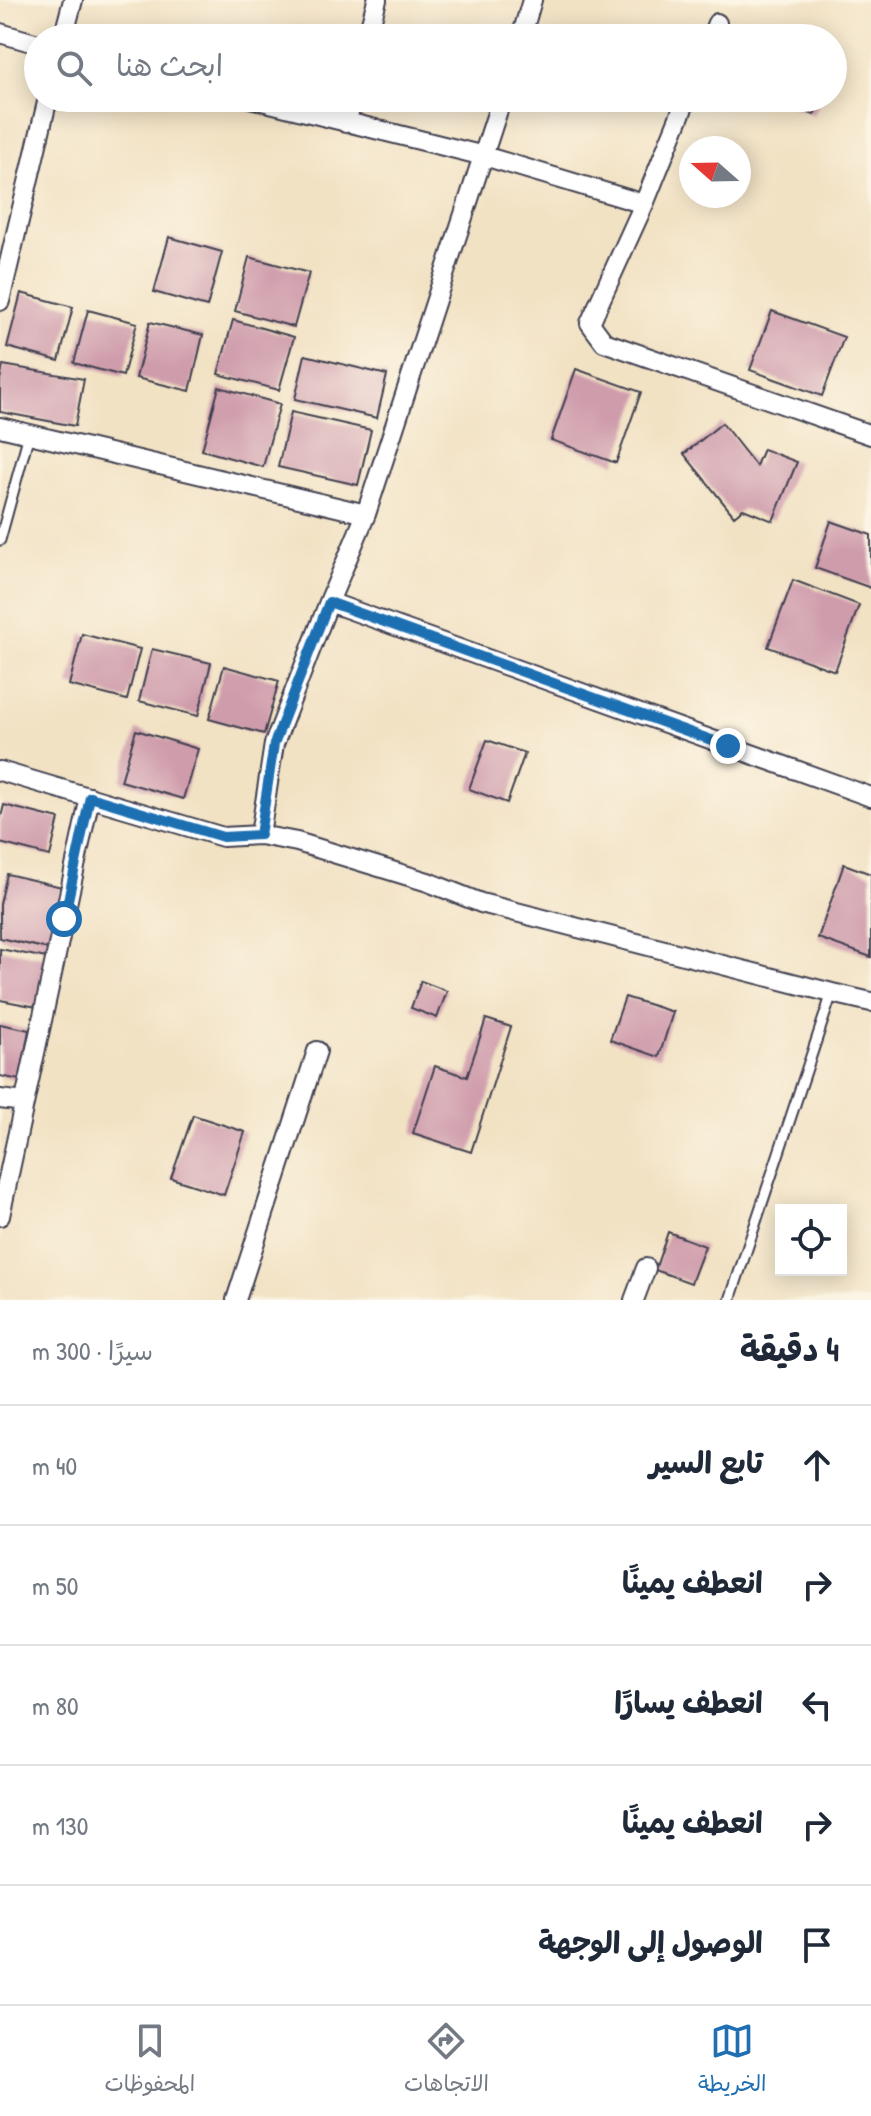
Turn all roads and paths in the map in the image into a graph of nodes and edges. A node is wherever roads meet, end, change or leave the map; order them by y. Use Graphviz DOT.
graph roads {
  1 [pos="73,0"];
  2 [pos="377,0"];
  3 [pos="532,0"];
  4 [pos="67,24"];
  5 [pos="371,24"];
  6 [pos="525,24"];
  7 [pos="0,33"];
  8 [pos="24,40"];
  9 [pos="45,112"];
  10 [pos="304,112"];
  11 [pos="349,112"];
  12 [pos="498,112"];
  13 [pos="681,112"];
  14 [pos="346,123"];
  15 [pos="484,156"];
  16 [pos="644,204"];
  17 [pos="0,301"];
  18 [pos="0,427"];
  19 [pos="29,434"];
  20 [pos="871,435"];
  21 [pos="366,514"];
  22 [pos="0,540"];
  23 [pos="329,602"];
  24 [pos="0,771"];
  25 [pos="90,797"];
  26 [pos="871,797"];
  27 [pos="260,835"];
  28 [pos="832,993"];
  29 [pos="871,1002"];
  30 [pos="317,1051"];
  31 [pos="0,1099"];
  32 [pos="24,1102"];
  33 [pos="0,1216"];
  34 [pos="646,1268"];
  35 [pos="236,1300"];
  36 [pos="634,1300"];
  37 [pos="730,1300"];
  1 -- 4 [label="street"];
  2 -- 5 [label="street"];
  3 -- 6 [label="street"];
  7 -- 8 [label="street"];
  9 -- 17 [label="street"];
  10 -- 14 [label="street"];
  11 -- 14 [label="street"];
  12 -- 15 [label="street"];
  13 -- 16 [label="street"];
  14 -- 15 [label="street"];
  15 -- 16 [label="street"];
  15 -- 21 [label="street"];
  16 -- 20 [label="street"];
  18 -- 19 [label="street"];
  19 -- 21 [label="street"];
  19 -- 22 [label="lane"];
  21 -- 23 [label="street"];
  23 -- 26 [label="street"];
  23 -- 27 [label="street"];
  24 -- 25 [label="street"];
  25 -- 27 [label="street"];
  25 -- 32 [label="street"];
  27 -- 28 [label="street"];
  28 -- 29 [label="street"];
  28 -- 37 [label="lane"];
  30 -- 35 [label="street"];
  31 -- 32 [label="street"];
  32 -- 33 [label="street"];
  34 -- 36 [label="street"];
}
